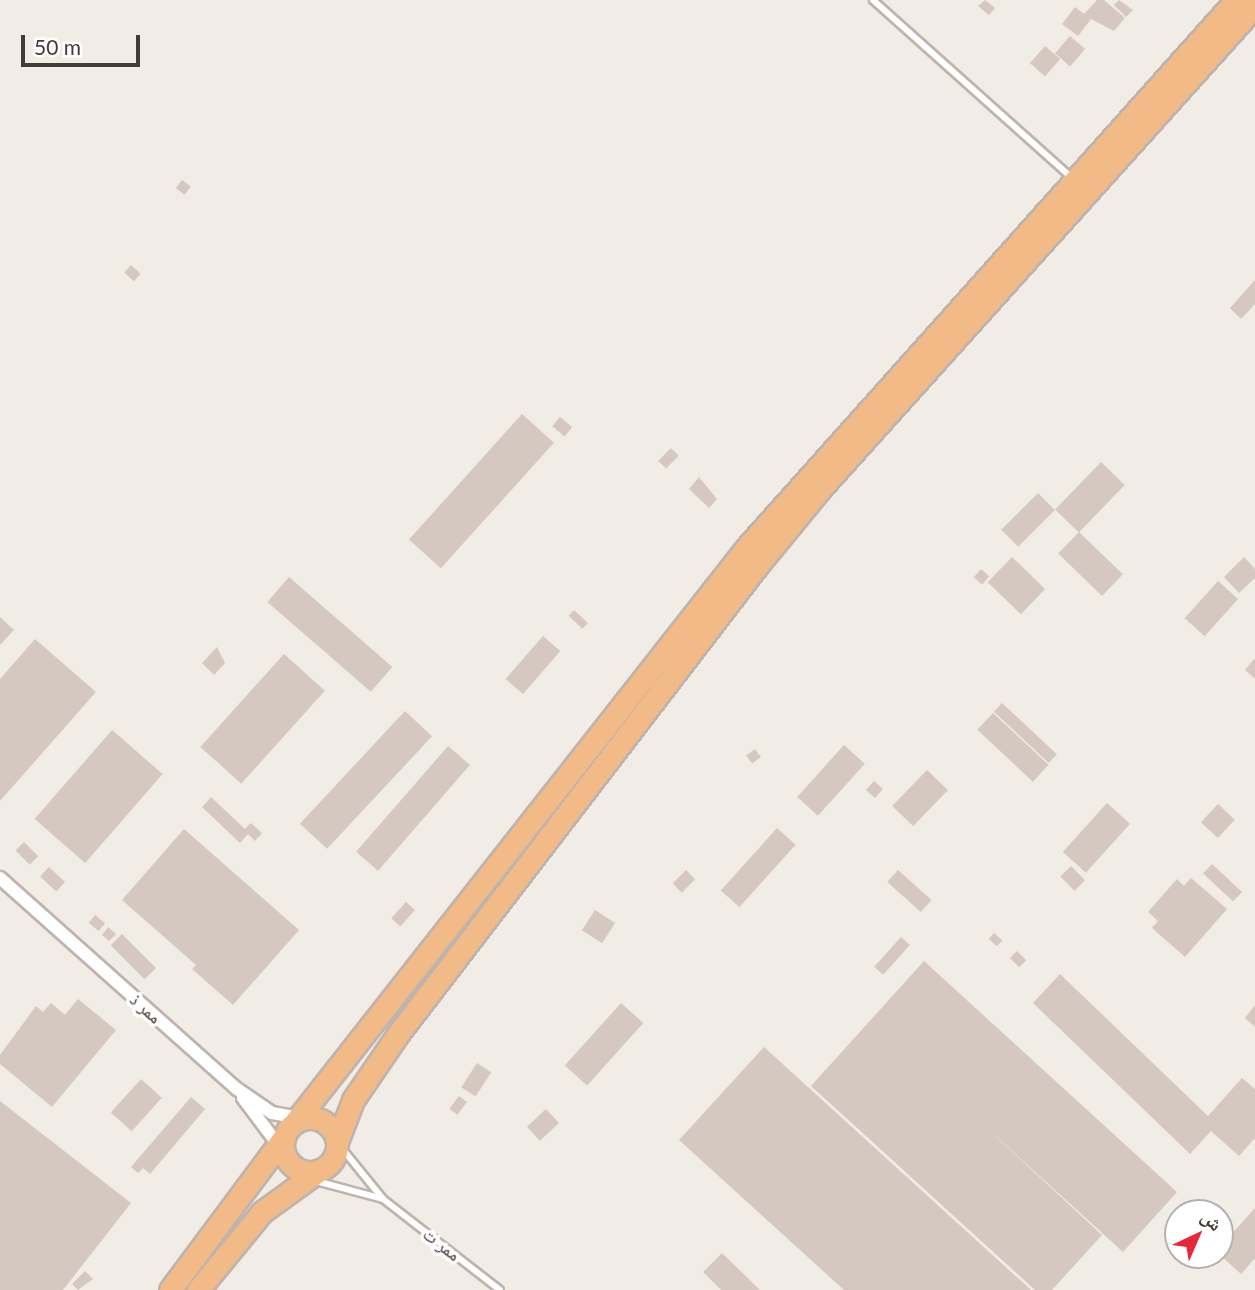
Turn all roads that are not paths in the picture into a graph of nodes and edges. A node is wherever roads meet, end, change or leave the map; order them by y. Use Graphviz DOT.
graph roads {
  1 [pos="873,0"];
  2 [pos="1236,0"];
  3 [pos="1255,6"];
  4 [pos="1081,186"];
  5 [pos="0,878"];
  6 [pos="237,1089"];
  7 [pos="337,1142"];
  8 [pos="296,1146"];
  9 [pos="383,1199"];
  10 [pos="170,1290"];
  11 [pos="198,1290"];
  12 [pos="500,1290"];
  1 -- 4 [label="lane"];
  2 -- 4 [label="highway"];
  3 -- 4 [label="highway"];
  4 -- 7 [label="highway"];
  4 -- 8 [label="highway"];
  5 -- 6 [label="street, ممر ذ"];
  6 -- 8 [label="street"];
  6 -- 8 [label="street, ممر ذ"];
  7 -- 8 [label="highway"];
  7 -- 8 [label="highway"];
  7 -- 9 [label="lane, ممر ت"];
  8 -- 9 [label="lane, ممر ت"];
  8 -- 10 [label="highway"];
  8 -- 11 [label="highway"];
  9 -- 12 [label="lane, ممر ت"];
}
